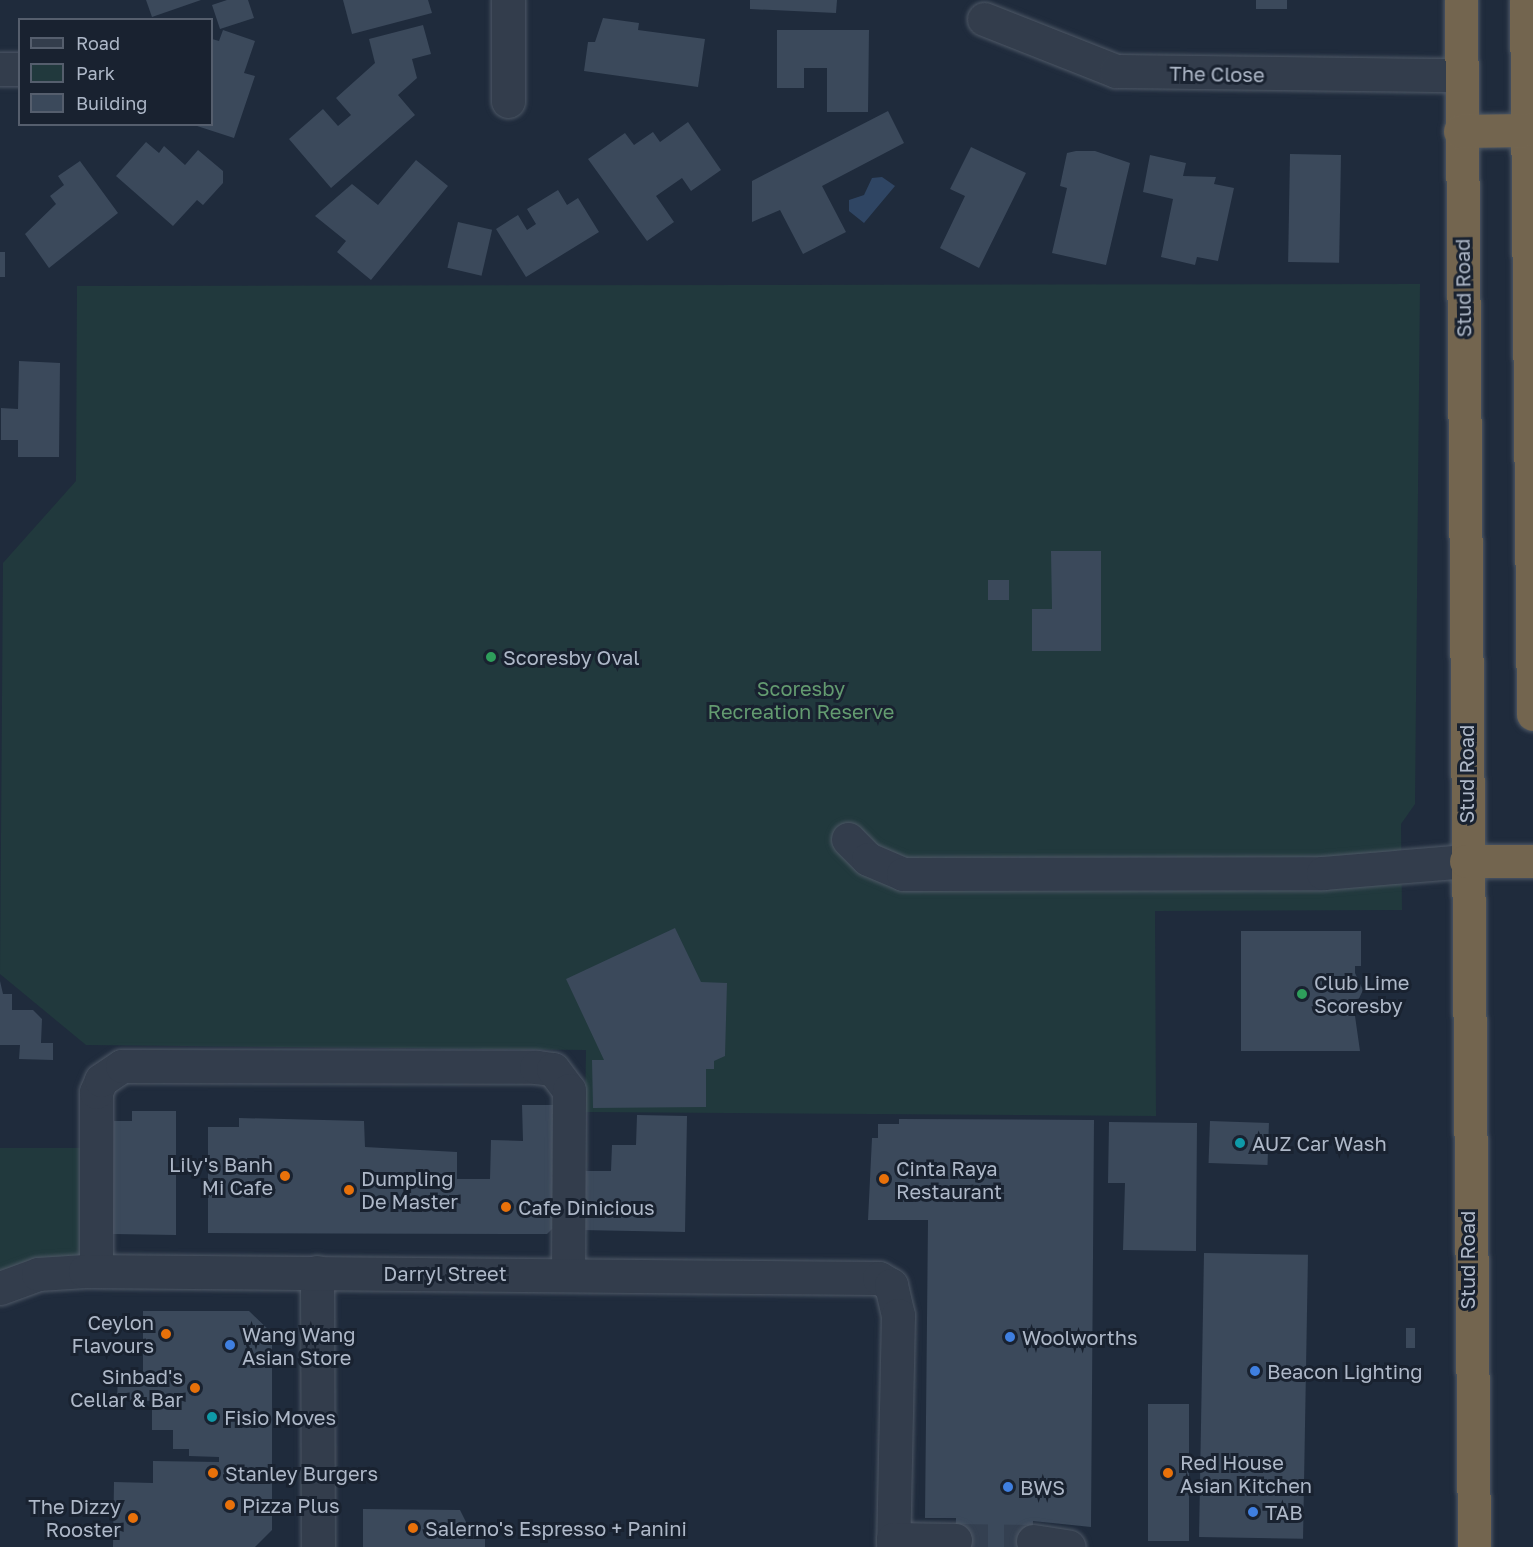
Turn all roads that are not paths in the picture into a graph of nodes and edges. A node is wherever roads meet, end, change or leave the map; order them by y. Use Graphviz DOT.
graph roads {
  1 [pos="508,0"];
  2 [pos="1461,0"];
  3 [pos="1526,0"];
  4 [pos="984,19"];
  5 [pos="0,69"];
  6 [pos="18,69"];
  7 [pos="1459,75"];
  8 [pos="508,101"];
  9 [pos="1529,130"];
  10 [pos="1460,131"];
  11 [pos="1533,714"];
  12 [pos="848,839"];
  13 [pos="1466,861"];
  14 [pos="1533,861"];
  15 [pos="96,1271"];
  16 [pos="317,1272"];
  17 [pos="568,1274"];
  18 [pos="0,1288"];
  19 [pos="955,1540"];
  20 [pos="1033,1541"];
  21 [pos="893,1543"];
  22 [pos="318,1547"];
  23 [pos="1069,1547"];
  24 [pos="1474,1547"];
  1 -- 8 [label="street"];
  2 -- 7 [label="highway, Stud Road"];
  3 -- 9 [label="highway"];
  4 -- 7 [label="street, The Close"];
  5 -- 6 [label="street"];
  7 -- 10 [label="highway, Stud Road"];
  9 -- 10 [label="highway"];
  9 -- 11 [label="highway"];
  10 -- 13 [label="highway, Stud Road"];
  12 -- 13 [label="street"];
  13 -- 14 [label="highway"];
  13 -- 24 [label="highway, Stud Road"];
  15 -- 16 [label="street, Darryl Street"];
  15 -- 17 [label="street"];
  15 -- 18 [label="street, Darryl Street"];
  16 -- 17 [label="street, Darryl Street"];
  16 -- 22 [label="street"];
  17 -- 21 [label="street, Darryl Street"];
  19 -- 21 [label="street"];
  20 -- 23 [label="street"];
}
